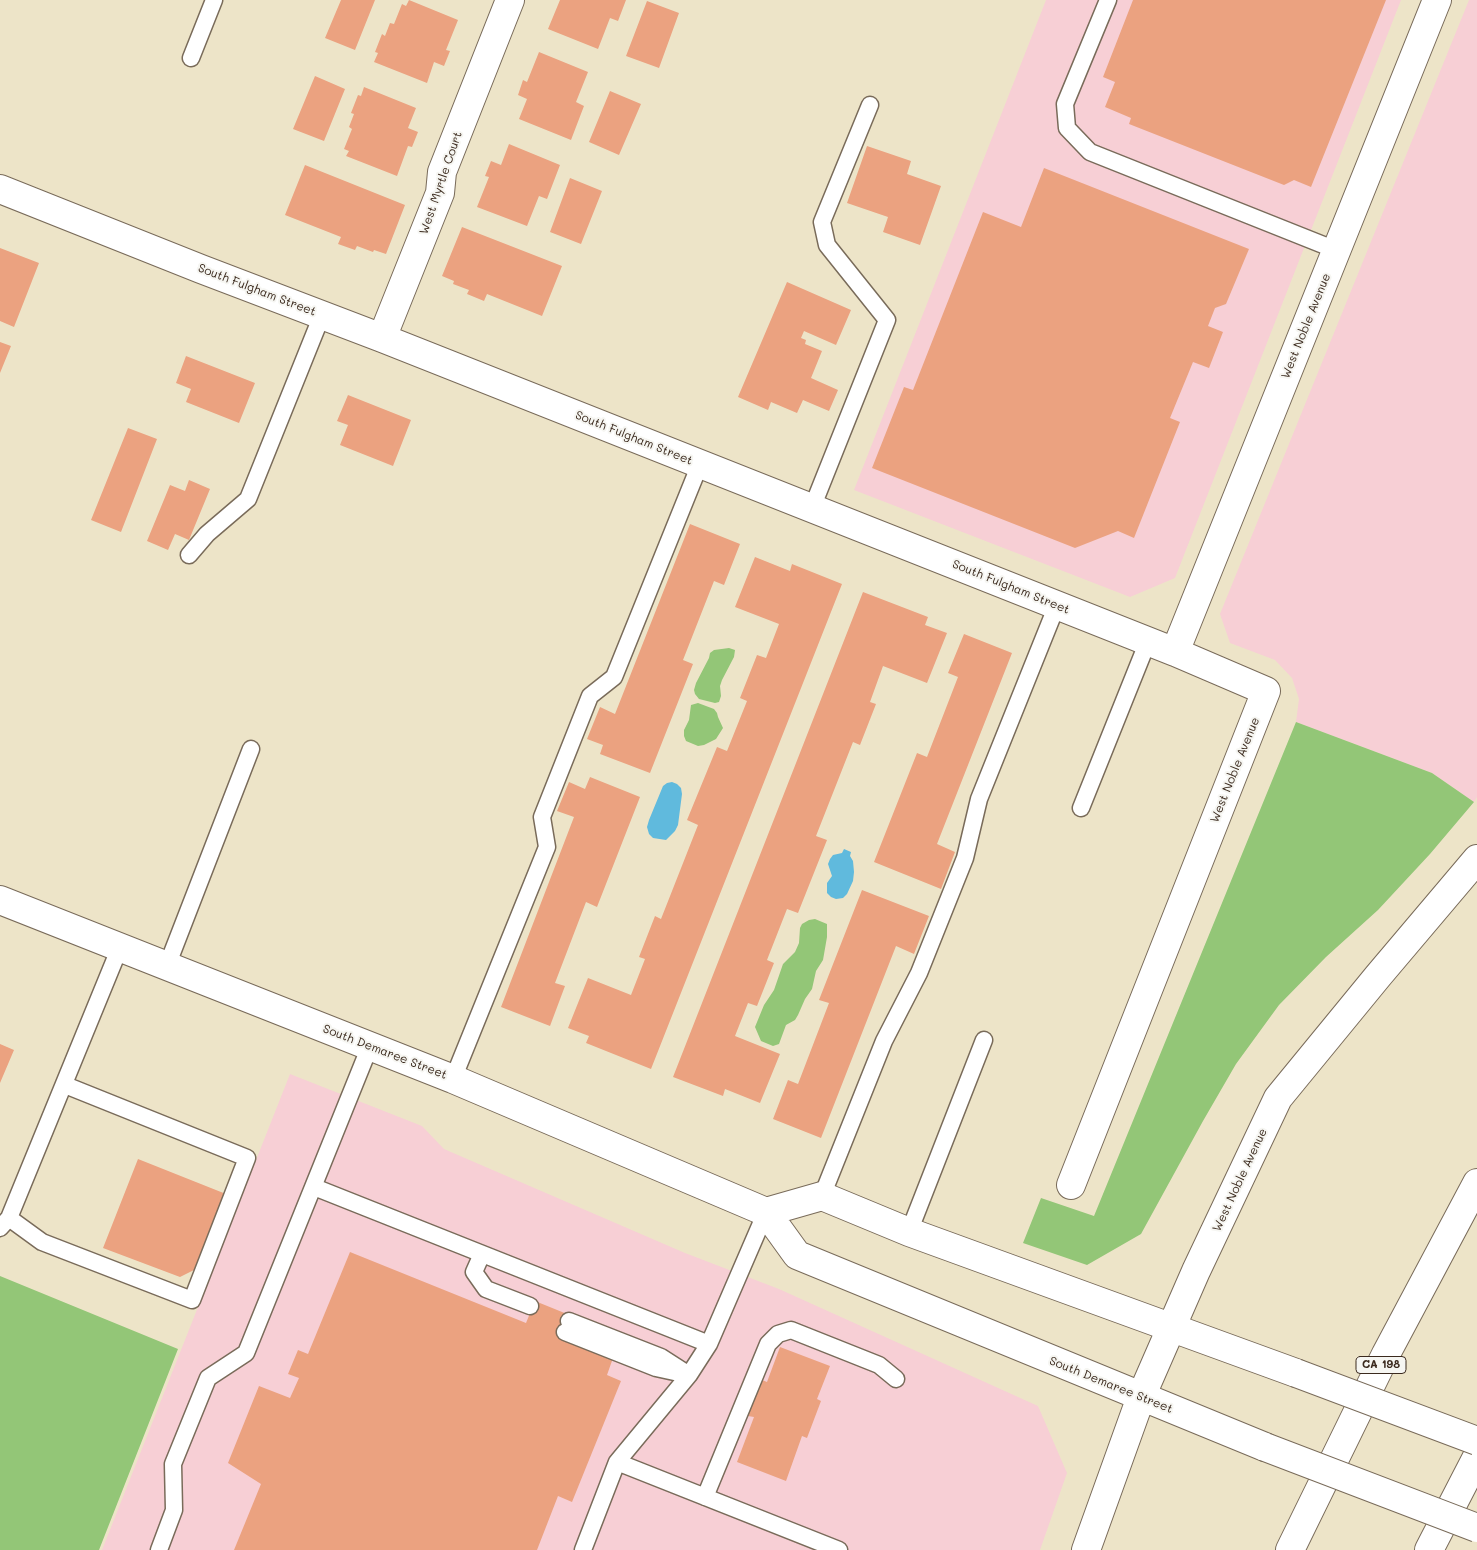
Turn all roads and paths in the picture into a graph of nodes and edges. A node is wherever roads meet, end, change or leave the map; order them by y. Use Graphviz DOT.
graph roads {
  1 [pos="214,0"];
  2 [pos="510,0"];
  3 [pos="1108,0"];
  4 [pos="1437,0"];
  5 [pos="191,58"];
  6 [pos="870,105"];
  7 [pos="0,189"];
  8 [pos="1336,250"];
  9 [pos="322,315"];
  10 [pos="382,338"];
  11 [pos="700,464"];
  12 [pos="812,508"];
  13 [pos="189,555"];
  14 [pos="1056,605"];
  15 [pos="1148,641"];
  16 [pos="1175,652"];
  17 [pos="1266,691"];
  18 [pos="251,749"];
  19 [pos="1081,808"];
  20 [pos="1477,859"];
  21 [pos="0,900"];
  22 [pos="120,948"];
  23 [pos="167,966"];
  24 [pos="984,1040"];
  25 [pos="370,1046"];
  26 [pos="453,1079"];
  27 [pos="65,1085"];
  28 [pos="1477,1184"];
  29 [pos="1071,1185"];
  30 [pos="314,1187"];
  31 [pos="822,1196"];
  32 [pos="766,1212"];
  33 [pos="5,1223"];
  34 [pos="908,1232"];
  35 [pos="482,1254"];
  36 [pos="528,1311"];
  37 [pos="567,1327"];
  38 [pos="1172,1328"];
  39 [pos="709,1344"];
  40 [pos="689,1375"];
  41 [pos="896,1378"];
  42 [pos="1141,1397"];
  43 [pos="1477,1440"];
  44 [pos="1477,1458"];
  45 [pos="618,1462"];
  46 [pos="705,1496"];
  47 [pos="1477,1528"];
  48 [pos="158,1550"];
  49 [pos="582,1550"];
  50 [pos="838,1550"];
  51 [pos="1086,1550"];
  52 [pos="1290,1550"];
  53 [pos="1429,1550"];
  1 -- 5 [label="lane"];
  2 -- 10 [label="main road, West Myrtle Court"];
  3 -- 8 [label="lane"];
  4 -- 8 [label="main road, West Noble Avenue"];
  6 -- 12 [label="lane"];
  7 -- 9 [label="main road, South Fulgham Street"];
  8 -- 16 [label="main road, West Noble Avenue"];
  9 -- 10 [label="main road, South Fulgham Street"];
  9 -- 13 [label="lane"];
  10 -- 11 [label="main road, South Fulgham Street"];
  11 -- 12 [label="main road, South Fulgham Street"];
  11 -- 26 [label="lane"];
  12 -- 14 [label="main road, South Fulgham Street"];
  14 -- 15 [label="main road, South Fulgham Street"];
  14 -- 31 [label="lane"];
  15 -- 16 [label="main road, South Fulgham Street"];
  15 -- 19 [label="lane"];
  16 -- 17 [label="main road, South Fulgham Street"];
  17 -- 29 [label="main road, West Noble Avenue"];
  18 -- 23 [label="lane"];
  20 -- 38 [label="main road, West Noble Avenue"];
  21 -- 22 [label="main road, South Demaree Street"];
  22 -- 23 [label="main road, South Demaree Street"];
  22 -- 27 [label="lane"];
  23 -- 25 [label="main road, South Demaree Street"];
  24 -- 34 [label="lane"];
  25 -- 26 [label="main road, South Demaree Street"];
  25 -- 30 [label="lane"];
  26 -- 32 [label="main road, South Demaree Street"];
  27 -- 33 [label="lane"];
  27 -- 33 [label="lane"];
  28 -- 52 [label="main road, CA 198"];
  30 -- 35 [label="lane"];
  30 -- 48 [label="lane"];
  31 -- 32 [label="main road"];
  31 -- 34 [label="main road"];
  32 -- 39 [label="lane"];
  32 -- 42 [label="main road, South Demaree Street"];
  34 -- 38 [label="main road"];
  35 -- 36 [label="lane"];
  35 -- 39 [label="lane"];
  37 -- 40 [label="lane"];
  38 -- 42 [label="main road, West Noble Avenue"];
  38 -- 43 [label="main road, bridge"];
  39 -- 40 [label="lane"];
  40 -- 45 [label="lane"];
  41 -- 46 [label="lane"];
  42 -- 47 [label="main road, South Demaree Street, bridge"];
  42 -- 51 [label="main road, West Noble Avenue"];
  44 -- 53 [label="main road"];
  45 -- 46 [label="lane"];
  45 -- 49 [label="lane"];
  46 -- 50 [label="lane"];
}
